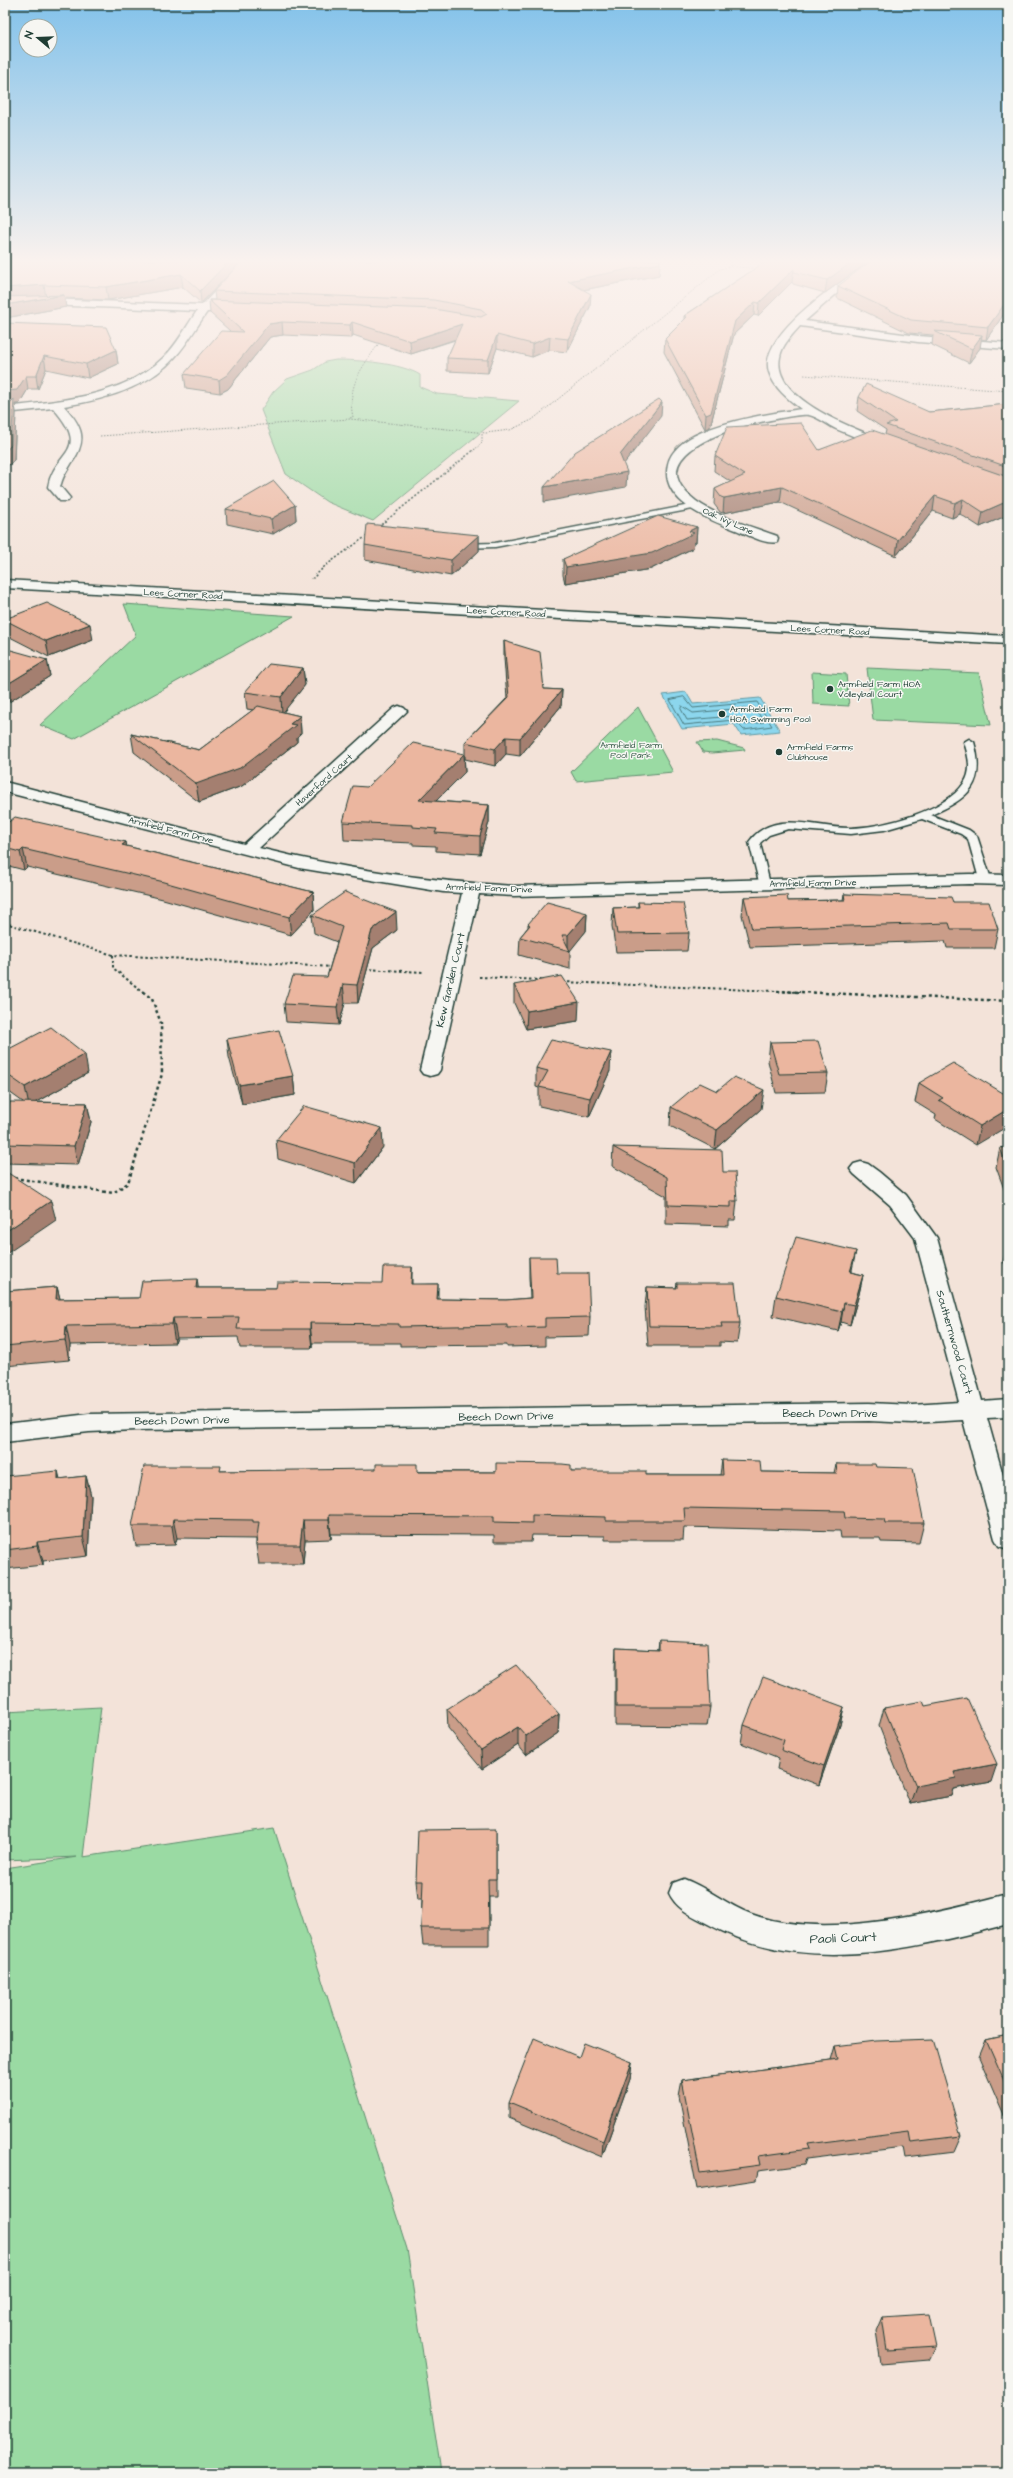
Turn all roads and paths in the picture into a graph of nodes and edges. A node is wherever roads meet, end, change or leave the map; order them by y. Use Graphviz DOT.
graph roads {
  1 [pos="776,375"];
  2 [pos="144,376"];
  3 [pos="358,376"];
  4 [pos="587,376"];
  5 [pos="828,376"];
  6 [pos="1008,391"];
  7 [pos="56,404"];
  8 [pos="5,410"];
  9 [pos="810,411"];
  10 [pos="350,419"];
  11 [pos="482,433"];
  12 [pos="78,438"];
  13 [pos="896,448"];
  14 [pos="64,498"];
  15 [pos="695,506"];
  16 [pos="377,527"];
  17 [pos="371,532"];
  18 [pos="772,539"];
  19 [pos="450,545"];
  20 [pos="307,581"];
  21 [pos="5,584"];
  22 [pos="1008,640"];
  23 [pos="400,711"];
  24 [pos="969,742"];
  25 [pos="5,787"];
  26 [pos="924,816"];
  27 [pos="248,849"];
  28 [pos="986,879"];
  29 [pos="1008,880"];
  30 [pos="764,884"];
  31 [pos="471,890"];
  32 [pos="5,923"];
  33 [pos="113,955"];
  34 [pos="333,967"];
  35 [pos="364,969"];
  36 [pos="451,975"];
  37 [pos="548,981"];
  38 [pos="556,981"];
  39 [pos="1008,1001"];
  40 [pos="430,1070"];
  41 [pos="862,1169"];
  42 [pos="13,1178"];
  43 [pos="1008,1408"];
  44 [pos="974,1410"];
  45 [pos="5,1433"];
  46 [pos="1008,1539"];
  47 [pos="684,1893"];
  48 [pos="1008,1909"];
  1 -- 9 [label="street"];
  2 -- 7 [label="street"];
  3 -- 10 [label="path"];
  4 -- 11 [label="path"];
  5 -- 6 [label="path"];
  7 -- 8 [label="street"];
  7 -- 12 [label="street"];
  9 -- 13 [label="street"];
  9 -- 15 [label="street, Oak Ivy Lane"];
  10 -- 11 [label="path"];
  10 -- 12 [label="path"];
  11 -- 16 [label="path"];
  12 -- 14 [label="street"];
  15 -- 18 [label="street, Oak Ivy Lane"];
  15 -- 19 [label="lane"];
  17 -- 20 [label="path"];
  21 -- 22 [label="street, Lees Corner Road"];
  23 -- 27 [label="street, Haverford Court"];
  24 -- 26 [label="lane"];
  25 -- 27 [label="street, Armfield Farm Drive"];
  26 -- 28 [label="lane"];
  26 -- 30 [label="lane"];
  27 -- 31 [label="street, Armfield Farm Drive"];
  28 -- 29 [label="street, Armfield Farm Drive"];
  28 -- 30 [label="street, Armfield Farm Drive"];
  30 -- 31 [label="street, Armfield Farm Drive"];
  31 -- 36 [label="street, Kew Garden Court"];
  32 -- 33 [label="path"];
  33 -- 34 [label="path"];
  33 -- 42 [label="path"];
  35 -- 36 [label="path"];
  36 -- 37 [label="path"];
  36 -- 40 [label="street, Kew Garden Court"];
  38 -- 39 [label="path"];
  41 -- 44 [label="street, Southernwood Court"];
  43 -- 44 [label="street, Beech Down Drive"];
  44 -- 45 [label="street, Beech Down Drive"];
  44 -- 46 [label="street, Southernwood Court"];
  47 -- 48 [label="street, Paoli Court"];
}
